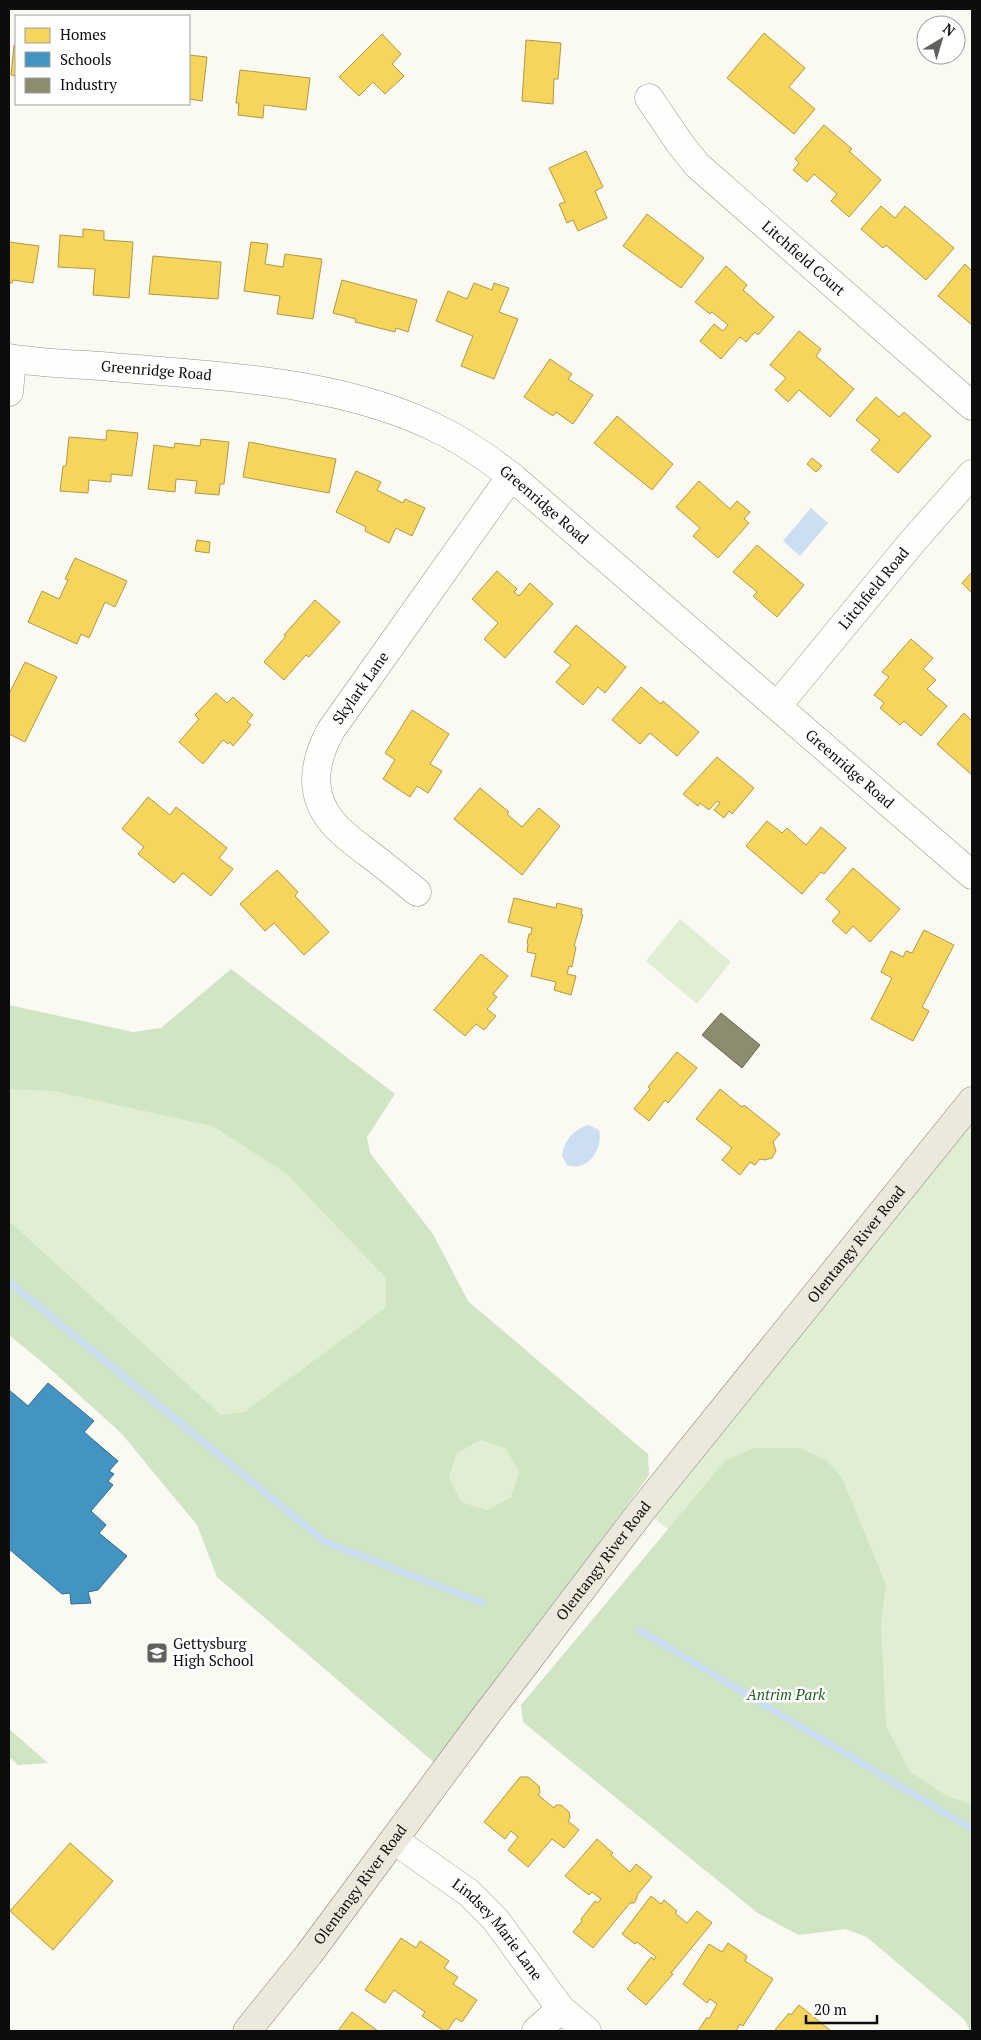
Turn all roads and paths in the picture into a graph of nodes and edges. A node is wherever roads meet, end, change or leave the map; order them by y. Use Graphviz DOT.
graph roads {
  1 [pos="649,98"];
  2 [pos="10,358"];
  3 [pos="9,392"];
  4 [pos="972,406"];
  5 [pos="972,474"];
  6 [pos="511,476"];
  7 [pos="778,705"];
  8 [pos="972,875"];
  9 [pos="417,892"];
  10 [pos="972,1101"];
  11 [pos="394,1840"];
  12 [pos="561,2009"];
  13 [pos="247,2031"];
  14 [pos="536,2031"];
  15 [pos="587,2031"];
  1 -- 4 [label="street, Litchfield Court"];
  2 -- 3 [label="street"];
  2 -- 6 [label="street, Greenridge Road"];
  5 -- 7 [label="street, Litchfield Road"];
  6 -- 7 [label="street, Greenridge Road"];
  6 -- 9 [label="street, Skylark Lane"];
  7 -- 8 [label="street, Greenridge Road"];
  10 -- 11 [label="main road, Olentangy River Road"];
  11 -- 12 [label="street, Lindsey Marie Lane"];
  11 -- 13 [label="main road, Olentangy River Road"];
  12 -- 14 [label="street"];
  12 -- 15 [label="street, Lindsey Marie Lane"];
}
